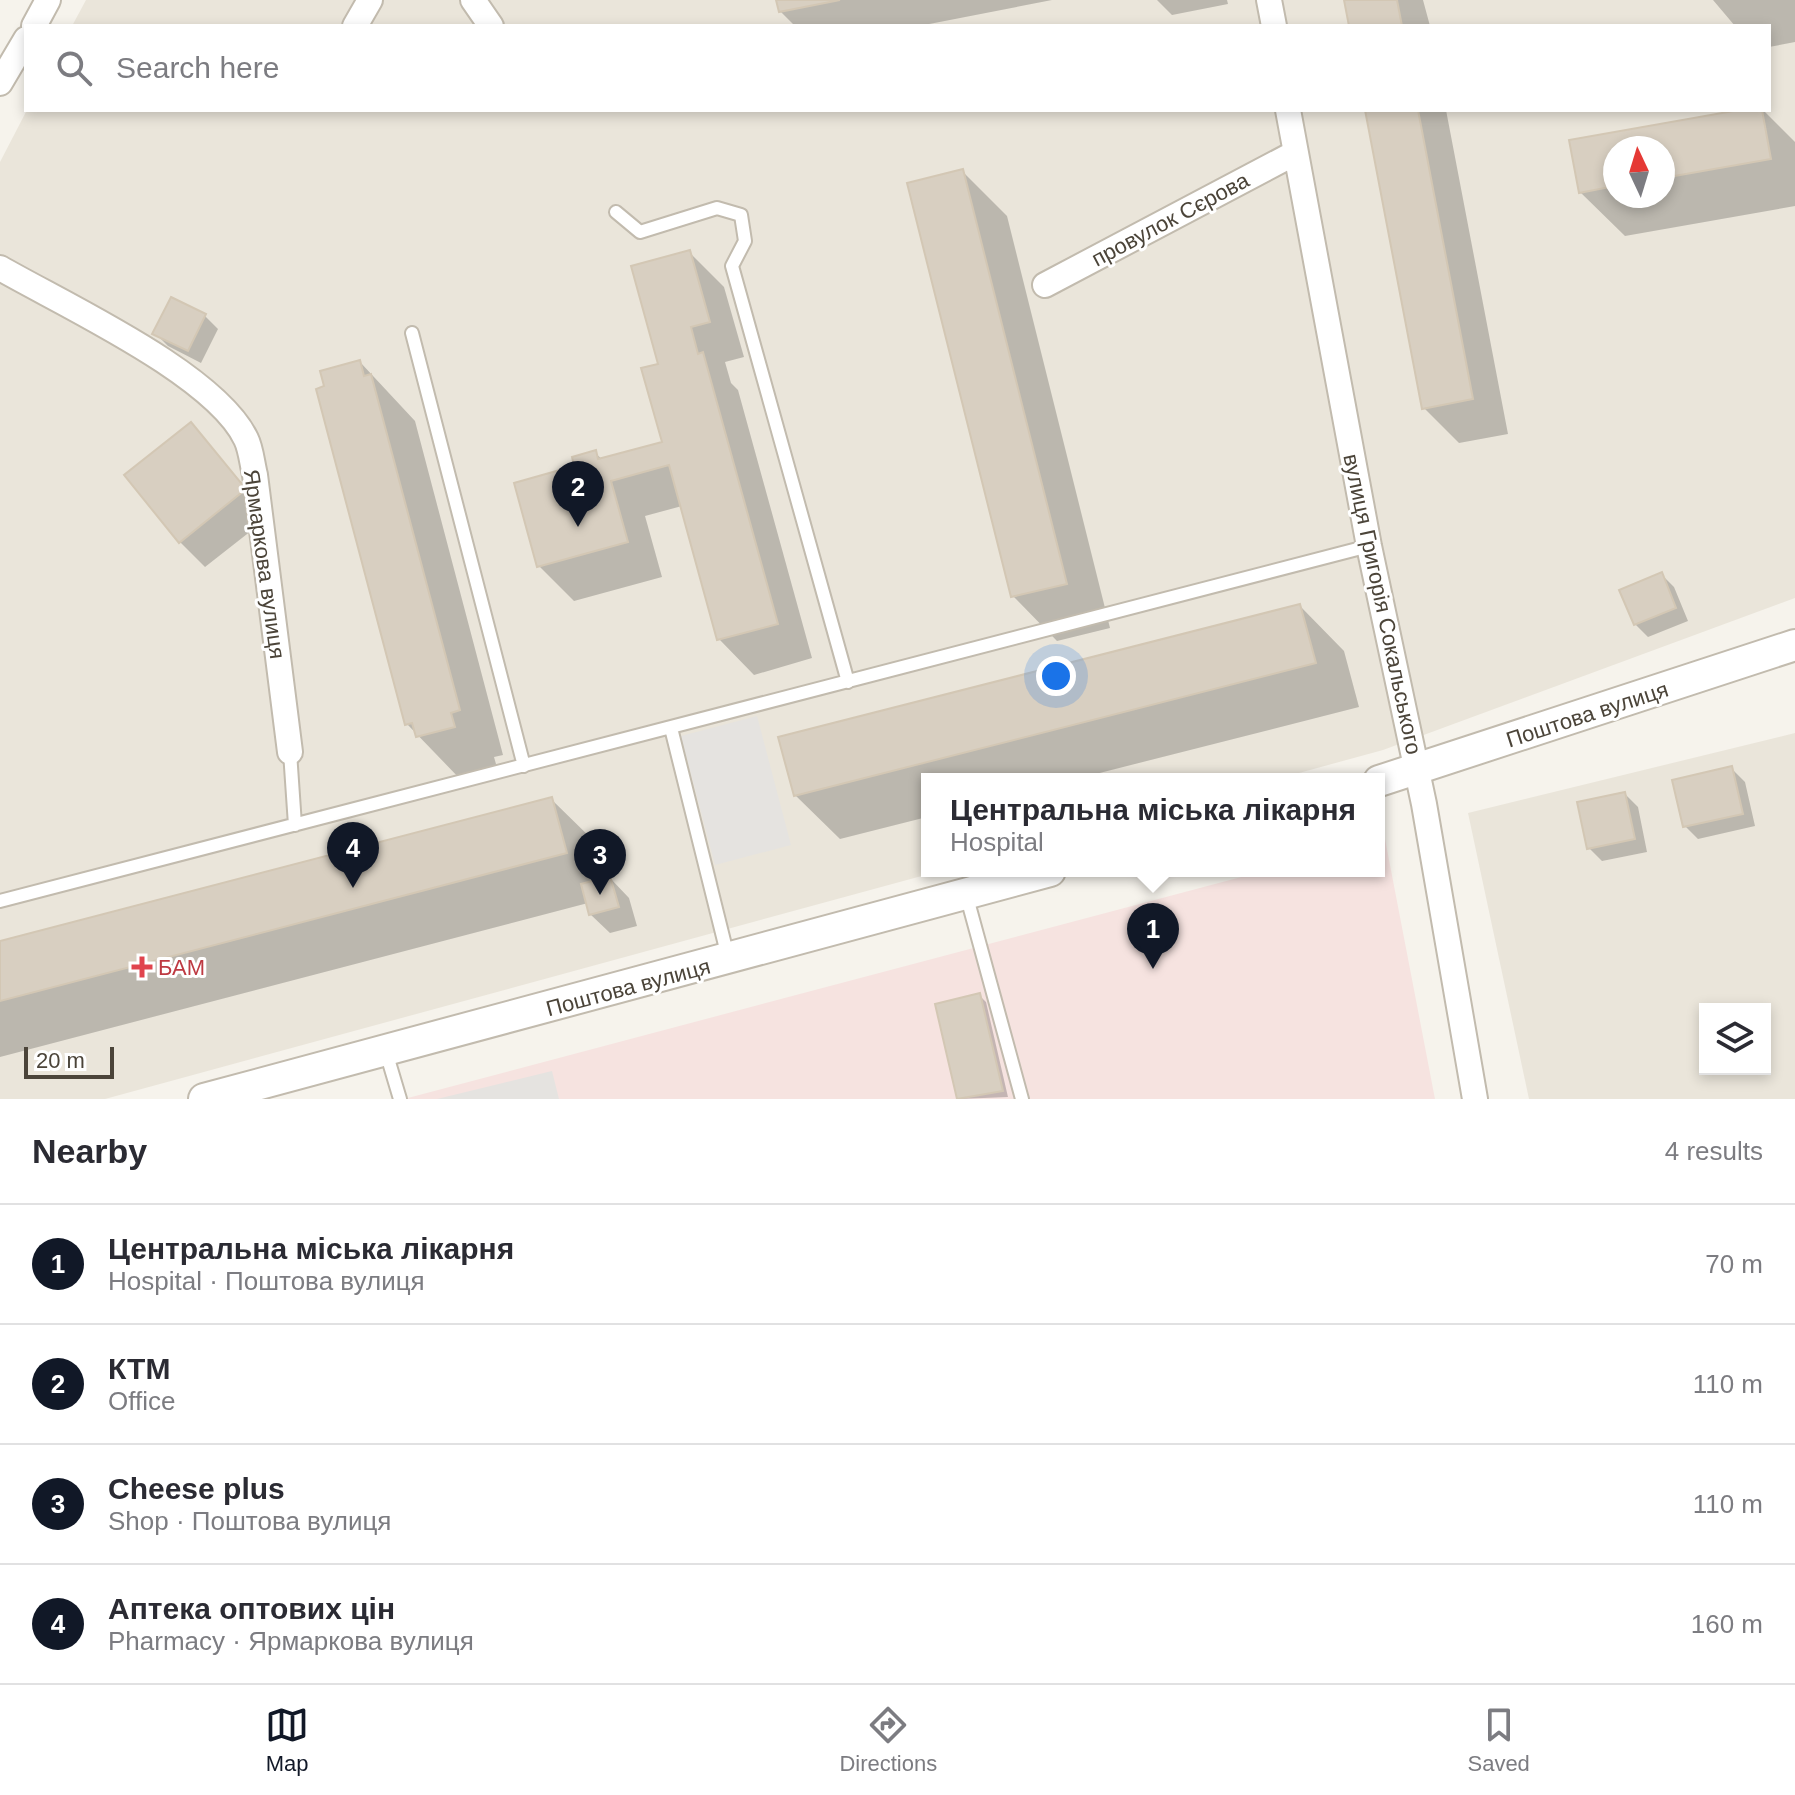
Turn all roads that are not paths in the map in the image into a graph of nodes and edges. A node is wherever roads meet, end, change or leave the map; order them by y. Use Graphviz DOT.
graph roads {
  1 [pos="48,0"];
  2 [pos="370,0"];
  3 [pos="473,0"];
  4 [pos="1269,0"];
  5 [pos="35,24"];
  6 [pos="356,24"];
  7 [pos="490,24"];
  8 [pos="1274,24"];
  9 [pos="24,42"];
  10 [pos="0,83"];
  11 [pos="1288,112"];
  12 [pos="1295,153"];
  13 [pos="616,212"];
  14 [pos="0,268"];
  15 [pos="1045,285"];
  16 [pos="412,333"];
  17 [pos="1369,546"];
  18 [pos="1795,645"];
  19 [pos="848,682"];
  20 [pos="671,728"];
  21 [pos="290,752"];
  22 [pos="524,766"];
  23 [pos="1417,770"];
  24 [pos="1385,779"];
  25 [pos="295,825"];
  26 [pos="1028,877"];
  27 [pos="966,894"];
  28 [pos="0,901"];
  29 [pos="728,960"];
  30 [pos="386,1052"];
  31 [pos="204,1099"];
  32 [pos="400,1099"];
  33 [pos="1022,1099"];
  34 [pos="1475,1099"];
  1 -- 5 [label="street"];
  2 -- 6 [label="street"];
  3 -- 7 [label="street"];
  4 -- 8 [label="street"];
  9 -- 10 [label="street"];
  11 -- 12 [label="street, вулиця Григорія Сокальського"];
  12 -- 15 [label="street, провулок Сєрова"];
  12 -- 17 [label="street, вулиця Григорія Сокальського"];
  13 -- 19 [label="lane"];
  14 -- 21 [label="street, Ярмаркова вулиця"];
  16 -- 22 [label="lane"];
  17 -- 19 [label="lane"];
  17 -- 23 [label="street, вулиця Григорія Сокальського"];
  18 -- 23 [label="street, Поштова вулиця"];
  19 -- 20 [label="lane"];
  20 -- 22 [label="lane"];
  20 -- 29 [label="lane"];
  21 -- 25 [label="lane"];
  22 -- 25 [label="lane"];
  23 -- 24 [label="street, Поштова вулиця"];
  23 -- 34 [label="street, вулиця Григорія Сокальського"];
  25 -- 28 [label="lane"];
  26 -- 27 [label="street, Поштова вулиця"];
  27 -- 29 [label="street, Поштова вулиця"];
  27 -- 33 [label="lane"];
  29 -- 30 [label="street, Поштова вулиця"];
  30 -- 31 [label="street, Поштова вулиця"];
  30 -- 32 [label="lane"];
}
